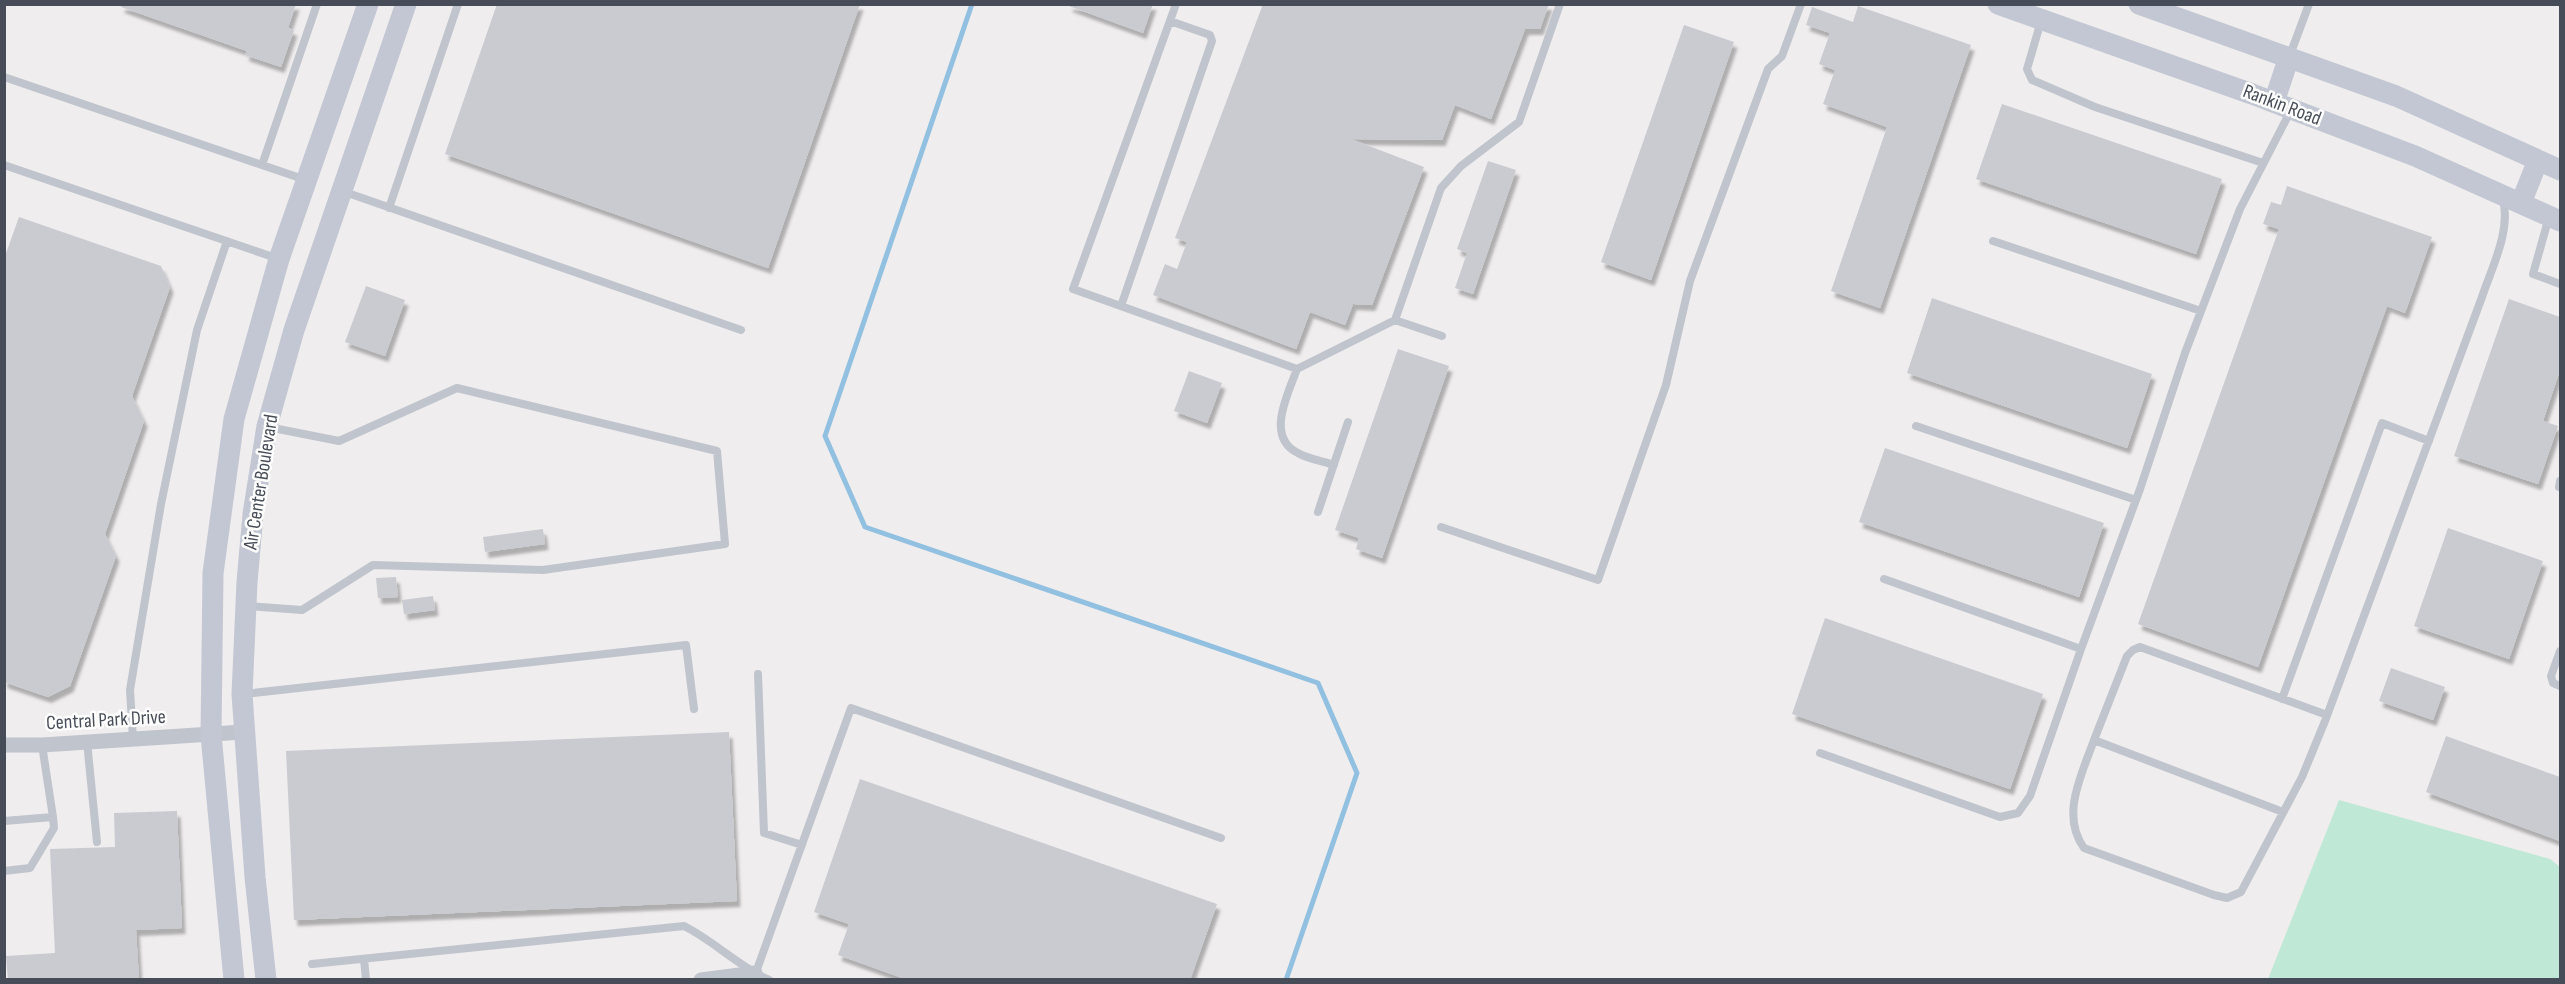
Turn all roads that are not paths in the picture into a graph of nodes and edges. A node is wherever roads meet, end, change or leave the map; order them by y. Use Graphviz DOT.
graph roads {
  1 [pos="317,4"];
  2 [pos="368,4"];
  3 [pos="406,4"];
  4 [pos="458,4"];
  5 [pos="1176,4"];
  6 [pos="1560,4"];
  7 [pos="1802,4"];
  8 [pos="1998,4"];
  9 [pos="2139,4"];
  10 [pos="2308,4"];
  11 [pos="2042,20"];
  12 [pos="1170,21"];
  13 [pos="2289,57"];
  14 [pos="4,77"];
  15 [pos="2283,105"];
  16 [pos="2538,160"];
  17 [pos="2263,163"];
  18 [pos="4,165"];
  19 [pos="262,165"];
  20 [pos="2560,170"];
  21 [pos="307,180"];
  22 [pos="340,191"];
  23 [pos="2511,199"];
  24 [pos="389,208"];
  25 [pos="2555,219"];
  26 [pos="227,241"];
  27 [pos="1993,241"];
  28 [pos="279,259"];
  29 [pos="2560,284"];
  30 [pos="1121,306"];
  31 [pos="2201,311"];
  32 [pos="1395,320"];
  33 [pos="741,330"];
  34 [pos="1442,336"];
  35 [pos="1297,369"];
  36 [pos="234,419"];
  37 [pos="1348,422"];
  38 [pos="267,426"];
  39 [pos="1916,426"];
  40 [pos="2430,441"];
  41 [pos="1334,465"];
  42 [pos="2136,500"];
  43 [pos="1318,512"];
  44 [pos="1441,527"];
  45 [pos="1884,579"];
  46 [pos="246,605"];
  47 [pos="2080,649"];
  48 [pos="2560,651"];
  49 [pos="758,674"];
  50 [pos="2560,686"];
  51 [pos="242,694"];
  52 [pos="2282,699"];
  53 [pos="694,710"];
  54 [pos="2327,716"];
  55 [pos="243,732"];
  56 [pos="211,735"];
  57 [pos="133,740"];
  58 [pos="2094,740"];
  59 [pos="87,742"];
  60 [pos="4,745"];
  61 [pos="42,745"];
  62 [pos="1820,753"];
  63 [pos="2283,812"];
  64 [pos="53,817"];
  65 [pos="4,821"];
  66 [pos="1221,838"];
  67 [pos="97,842"];
  68 [pos="802,845"];
  69 [pos="4,871"];
  70 [pos="364,958"];
  71 [pos="312,964"];
  72 [pos="760,978"];
  73 [pos="234,980"];
  74 [pos="266,980"];
  75 [pos="366,980"];
  76 [pos="701,980"];
  1 -- 19 [label="lane"];
  2 -- 21 [label="street, Air Center Boulevard"];
  3 -- 22 [label="street, Air Center Boulevard"];
  4 -- 24 [label="lane"];
  5 -- 12 [label="lane"];
  6 -- 32 [label="lane"];
  7 -- 44 [label="lane"];
  8 -- 11 [label="street, Rankin Road"];
  9 -- 13 [label="street"];
  10 -- 13 [label="lane"];
  11 -- 15 [label="street, Rankin Road"];
  11 -- 17 [label="lane"];
  12 -- 30 [label="lane"];
  12 -- 30 [label="lane"];
  13 -- 15 [label="street"];
  13 -- 16 [label="street"];
  14 -- 19 [label="lane"];
  15 -- 17 [label="lane"];
  15 -- 23 [label="street, Rankin Road"];
  16 -- 20 [label="street"];
  16 -- 23 [label="street"];
  17 -- 31 [label="lane"];
  18 -- 26 [label="lane"];
  19 -- 21 [label="lane"];
  21 -- 22 [label="street"];
  21 -- 28 [label="street, Air Center Boulevard"];
  22 -- 24 [label="lane"];
  22 -- 38 [label="street, Air Center Boulevard"];
  23 -- 25 [label="street, Rankin Road"];
  23 -- 40 [label="lane"];
  24 -- 33 [label="lane"];
  25 -- 29 [label="lane"];
  26 -- 28 [label="lane"];
  26 -- 57 [label="lane"];
  27 -- 31 [label="lane"];
  28 -- 36 [label="street, Air Center Boulevard"];
  30 -- 35 [label="lane"];
  31 -- 42 [label="lane"];
  32 -- 34 [label="lane"];
  32 -- 35 [label="lane"];
  35 -- 41 [label="lane"];
  36 -- 38 [label="street"];
  36 -- 56 [label="street, Air Center Boulevard"];
  37 -- 41 [label="lane"];
  38 -- 46 [label="street, Air Center Boulevard"];
  38 -- 46 [label="lane"];
  39 -- 42 [label="lane"];
  40 -- 52 [label="lane"];
  40 -- 54 [label="lane"];
  41 -- 43 [label="lane"];
  42 -- 47 [label="lane"];
  45 -- 47 [label="lane"];
  46 -- 51 [label="street, Air Center Boulevard"];
  47 -- 62 [label="lane"];
  48 -- 50 [label="lane"];
  49 -- 68 [label="lane"];
  51 -- 53 [label="lane"];
  51 -- 55 [label="street, Air Center Boulevard"];
  52 -- 54 [label="lane"];
  52 -- 58 [label="lane"];
  54 -- 63 [label="lane"];
  55 -- 56 [label="street, Central Park Drive"];
  55 -- 74 [label="street, Air Center Boulevard"];
  56 -- 57 [label="street, Central Park Drive"];
  56 -- 73 [label="street, Air Center Boulevard"];
  57 -- 59 [label="street, Central Park Drive"];
  58 -- 63 [label="lane"];
  58 -- 63 [label="lane"];
  59 -- 61 [label="street, Central Park Drive"];
  59 -- 67 [label="lane"];
  60 -- 61 [label="street, Central Park Drive"];
  61 -- 64 [label="lane"];
  64 -- 65 [label="lane"];
  64 -- 69 [label="lane"];
  66 -- 68 [label="lane"];
  68 -- 72 [label="lane"];
  70 -- 71 [label="lane"];
  70 -- 72 [label="lane"];
  70 -- 75 [label="lane"];
  72 -- 76 [label="street"];
}
